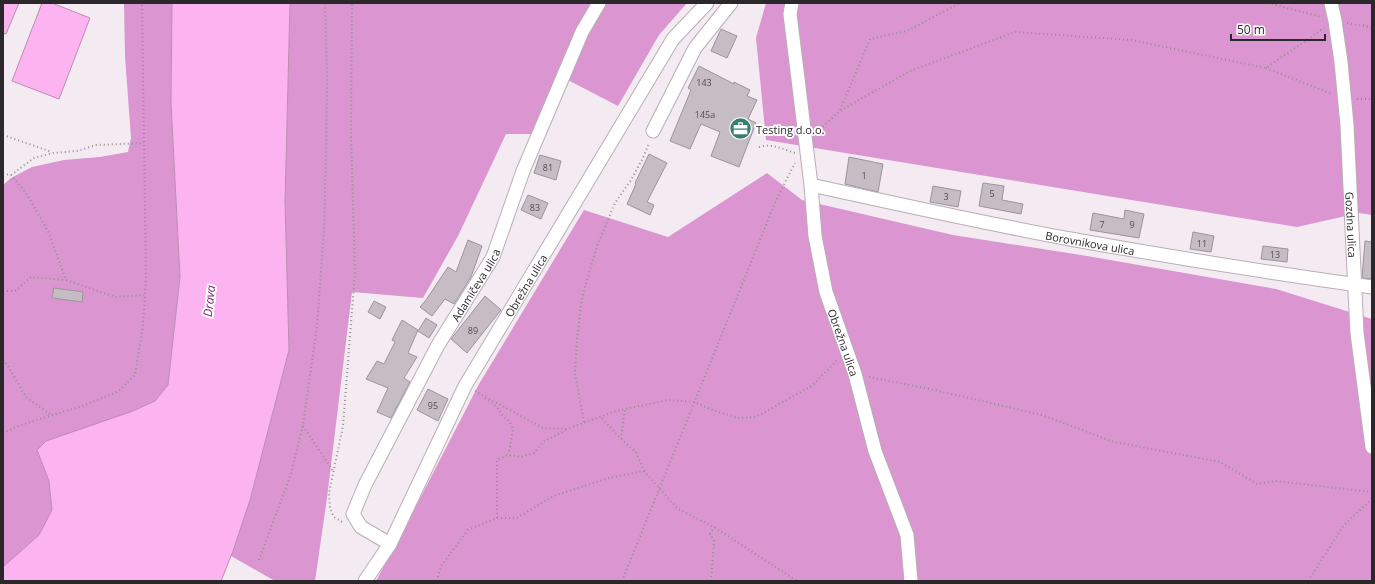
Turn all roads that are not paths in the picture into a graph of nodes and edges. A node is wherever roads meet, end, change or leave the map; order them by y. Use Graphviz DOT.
graph roads {
  1 [pos="599,3"];
  2 [pos="707,3"];
  3 [pos="731,3"];
  4 [pos="792,3"];
  5 [pos="1331,3"];
  6 [pos="653,131"];
  7 [pos="811,185"];
  8 [pos="1354,284"];
  9 [pos="1372,286"];
  10 [pos="1372,447"];
  11 [pos="390,544"];
  12 [pos="365,581"];
  13 [pos="911,581"];
  1 -- 11 [label="street, Adamičeva ulica"];
  2 -- 11 [label="street, Obrežna ulica"];
  3 -- 6 [label="street"];
  4 -- 7 [label="street, Obrežna ulica"];
  5 -- 8 [label="street, Gozdna ulica"];
  7 -- 8 [label="street, Borovnikova ulica"];
  7 -- 13 [label="street, Obrežna ulica"];
  8 -- 9 [label="street, Borovnikova ulica"];
  8 -- 10 [label="street, Gozdna ulica"];
  11 -- 12 [label="street, Obrežna ulica"];
}
